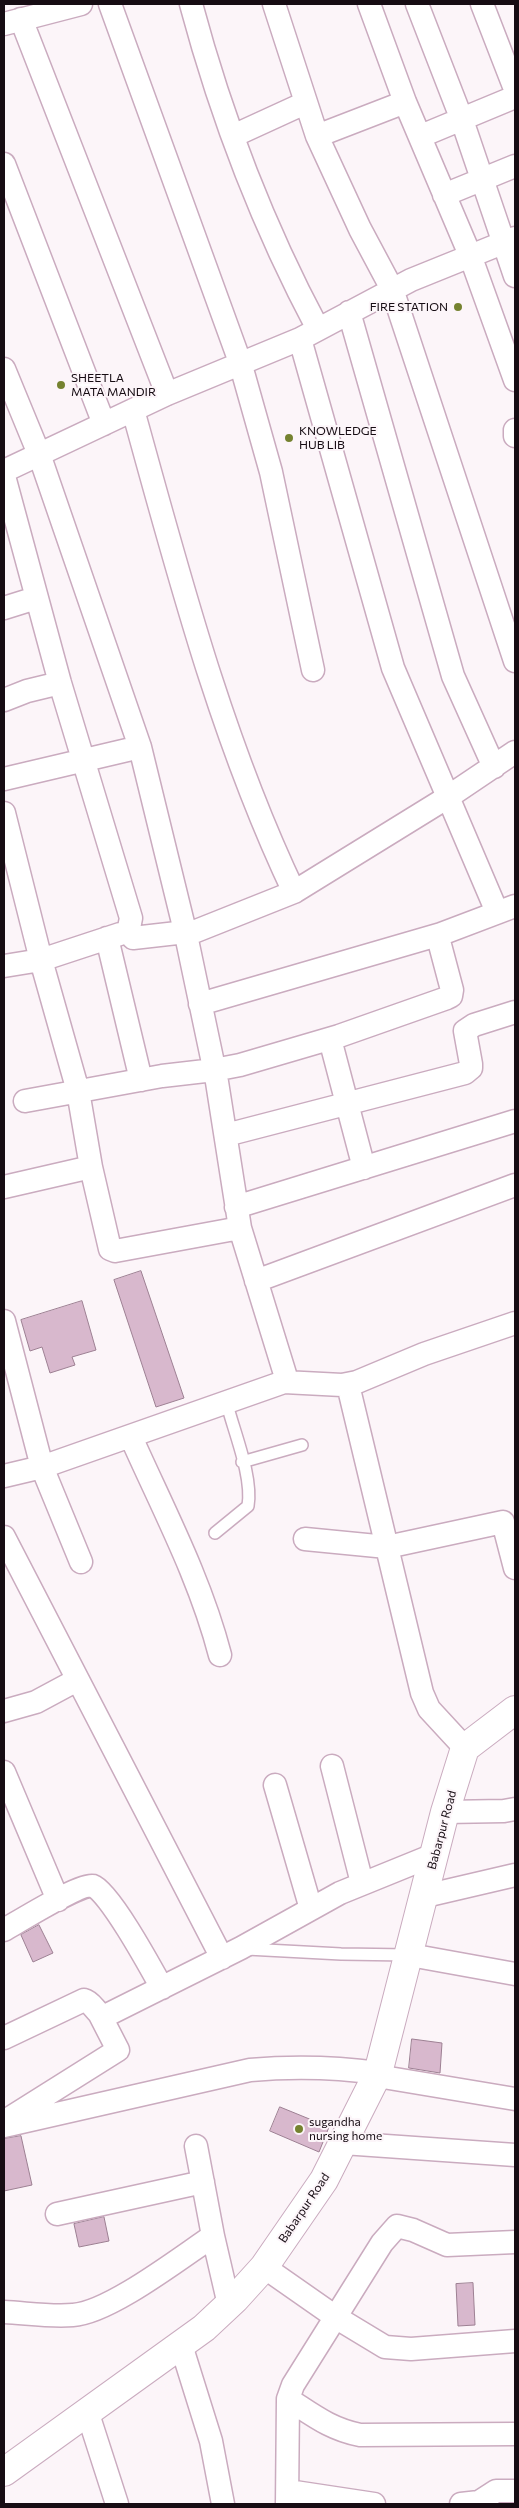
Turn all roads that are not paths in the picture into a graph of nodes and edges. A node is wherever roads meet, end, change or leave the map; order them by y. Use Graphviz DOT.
graph roads {
  1 [pos="81,4"];
  2 [pos="110,4"];
  3 [pos="191,4"];
  4 [pos="274,4"];
  5 [pos="368,4"];
  6 [pos="417,4"];
  7 [pos="482,4"];
  8 [pos="48,8"];
  9 [pos="12,22"];
  10 [pos="515,89"];
  11 [pos="515,97"];
  12 [pos="405,102"];
  13 [pos="305,103"];
  14 [pos="462,120"];
  15 [pos="233,136"];
  16 [pos="317,136"];
  17 [pos="421,136"];
  18 [pos="4,164"];
  19 [pos="515,166"];
  20 [pos="482,179"];
  21 [pos="444,194"];
  22 [pos="510,240"];
  23 [pos="470,255"];
  24 [pos="515,276"];
  25 [pos="392,289"];
  26 [pos="349,312"];
  27 [pos="309,334"];
  28 [pos="240,362"];
  29 [pos="4,369"];
  30 [pos="515,380"];
  31 [pos="167,394"];
  32 [pos="133,410"];
  33 [pos="104,424"];
  34 [pos="515,430"];
  35 [pos="515,436"];
  36 [pos="39,454"];
  37 [pos="4,470"];
  38 [pos="4,476"];
  39 [pos="36,598"];
  40 [pos="4,608"];
  41 [pos="515,661"];
  42 [pos="313,670"];
  43 [pos="60,683"];
  44 [pos="4,700"];
  45 [pos="140,747"];
  46 [pos="515,754"];
  47 [pos="83,760"];
  48 [pos="494,766"];
  49 [pos="4,779"];
  50 [pos="448,797"];
  51 [pos="4,813"];
  52 [pos="294,892"];
  53 [pos="506,909"];
  54 [pos="129,928"];
  55 [pos="186,933"];
  56 [pos="441,934"];
  57 [pos="107,938"];
  58 [pos="41,960"];
  59 [pos="4,966"];
  60 [pos="200,1004"];
  61 [pos="515,1012"];
  62 [pos="330,1039"];
  63 [pos="214,1070"];
  64 [pos="141,1080"];
  65 [pos="78,1091"];
  66 [pos="25,1101"];
  67 [pos="347,1105"];
  68 [pos="515,1121"];
  69 [pos="226,1135"];
  70 [pos="91,1167"];
  71 [pos="364,1168"];
  72 [pos="515,1185"];
  73 [pos="4,1187"];
  74 [pos="238,1218"];
  75 [pos="256,1281"];
  76 [pos="4,1321"];
  77 [pos="515,1323"];
  78 [pos="284,1382"];
  79 [pos="348,1385"];
  80 [pos="12,1386"];
  81 [pos="227,1404"];
  82 [pos="131,1437"];
  83 [pos="302,1445"];
  84 [pos="242,1462"];
  85 [pos="42,1467"];
  86 [pos="4,1476"];
  87 [pos="215,1533"];
  88 [pos="4,1537"];
  89 [pos="305,1539"];
  90 [pos="387,1547"];
  91 [pos="81,1562"];
  92 [pos="515,1568"];
  93 [pos="220,1655"];
  94 [pos="77,1680"];
  95 [pos="515,1710"];
  96 [pos="4,1711"];
  97 [pos="466,1748"];
  98 [pos="332,1766"];
  99 [pos="4,1772"];
  100 [pos="275,1785"];
  101 [pos="515,1808"];
  102 [pos="446,1812"];
  103 [pos="436,1854"];
  104 [pos="515,1875"];
  105 [pos="362,1883"];
  106 [pos="425,1896"];
  107 [pos="58,1900"];
  108 [pos="312,1908"];
  109 [pos="4,1930"];
  110 [pos="231,1953"];
  111 [pos="410,1955"];
  112 [pos="515,1974"];
  113 [pos="162,1988"];
  114 [pos="100,2015"];
  115 [pos="4,2038"];
  116 [pos="377,2075"];
  117 [pos="515,2099"];
  118 [pos="4,2121"];
  119 [pos="4,2126"];
  120 [pos="343,2143"];
  121 [pos="196,2146"];
  122 [pos="515,2155"];
  123 [pos="202,2182"];
  124 [pos="57,2214"];
  125 [pos="213,2236"];
  126 [pos="515,2242"];
  127 [pos="264,2267"];
  128 [pos="229,2305"];
  129 [pos="4,2312"];
  130 [pos="337,2318"];
  131 [pos="515,2342"];
  132 [pos="181,2345"];
  133 [pos="288,2399"];
  134 [pos="87,2411"];
  135 [pos="515,2434"];
  136 [pos="4,2472"];
  137 [pos="515,2491"];
  138 [pos="287,2498"];
  139 [pos="117,2504"];
  140 [pos="223,2504"];
  141 [pos="374,2504"];
  142 [pos="473,2504"];
  1 -- 8 [label="street"];
  2 -- 28 [label="street"];
  3 -- 15 [label="street"];
  4 -- 13 [label="street"];
  5 -- 12 [label="street"];
  6 -- 14 [label="street"];
  7 -- 10 [label="street"];
  8 -- 9 [label="street"];
  9 -- 31 [label="street"];
  11 -- 14 [label="street"];
  12 -- 16 [label="street"];
  12 -- 17 [label="street"];
  13 -- 15 [label="street"];
  13 -- 16 [label="street"];
  14 -- 17 [label="street"];
  14 -- 20 [label="street"];
  15 -- 27 [label="street"];
  16 -- 25 [label="street"];
  17 -- 21 [label="street"];
  18 -- 33 [label="street"];
  19 -- 20 [label="street"];
  20 -- 21 [label="street"];
  20 -- 22 [label="street"];
  21 -- 23 [label="street"];
  22 -- 23 [label="street"];
  22 -- 24 [label="street"];
  23 -- 25 [label="street"];
  23 -- 30 [label="street"];
  25 -- 26 [label="street"];
  25 -- 41 [label="street"];
  26 -- 27 [label="street"];
  26 -- 48 [label="street"];
  27 -- 28 [label="street"];
  27 -- 50 [label="street"];
  28 -- 31 [label="street"];
  28 -- 42 [label="street"];
  29 -- 36 [label="street"];
  31 -- 32 [label="street"];
  32 -- 33 [label="street"];
  32 -- 52 [label="street"];
  33 -- 36 [label="street"];
  34 -- 35 [label="street"];
  36 -- 37 [label="street"];
  36 -- 45 [label="street"];
  38 -- 39 [label="street"];
  39 -- 40 [label="street"];
  39 -- 43 [label="street"];
  43 -- 44 [label="street"];
  43 -- 47 [label="street"];
  45 -- 47 [label="street"];
  45 -- 55 [label="street"];
  46 -- 48 [label="street"];
  47 -- 49 [label="street"];
  47 -- 54 [label="street"];
  48 -- 50 [label="street"];
  50 -- 52 [label="street"];
  50 -- 53 [label="street"];
  51 -- 58 [label="street"];
  52 -- 55 [label="street"];
  53 -- 56 [label="street"];
  54 -- 55 [label="street"];
  54 -- 57 [label="street"];
  55 -- 60 [label="street"];
  56 -- 60 [label="street"];
  56 -- 62 [label="street"];
  57 -- 58 [label="street"];
  57 -- 64 [label="street"];
  58 -- 59 [label="street"];
  58 -- 65 [label="street"];
  60 -- 63 [label="street"];
  61 -- 67 [label="street"];
  62 -- 63 [label="street"];
  62 -- 67 [label="street"];
  63 -- 64 [label="street"];
  63 -- 69 [label="street"];
  64 -- 65 [label="street"];
  65 -- 66 [label="street"];
  65 -- 70 [label="street"];
  67 -- 69 [label="street"];
  67 -- 71 [label="street"];
  68 -- 71 [label="street"];
  69 -- 74 [label="street"];
  70 -- 73 [label="street"];
  70 -- 74 [label="street"];
  71 -- 74 [label="street"];
  72 -- 75 [label="street"];
  74 -- 75 [label="street"];
  75 -- 78 [label="street"];
  76 -- 80 [label="street"];
  77 -- 79 [label="street"];
  78 -- 79 [label="street"];
  78 -- 81 [label="street"];
  79 -- 90 [label="street"];
  80 -- 85 [label="street"];
  81 -- 82 [label="street"];
  81 -- 84 [label="lane"];
  82 -- 85 [label="street"];
  82 -- 93 [label="street"];
  83 -- 84 [label="lane"];
  84 -- 87 [label="lane"];
  85 -- 86 [label="street"];
  85 -- 91 [label="street"];
  88 -- 94 [label="street"];
  89 -- 90 [label="street"];
  90 -- 92 [label="street"];
  90 -- 97 [label="street"];
  94 -- 96 [label="street"];
  94 -- 110 [label="street"];
  95 -- 97 [label="street"];
  97 -- 102 [label="street, Babarpur Road"];
  98 -- 105 [label="street"];
  99 -- 107 [label="street"];
  100 -- 108 [label="street"];
  101 -- 102 [label="street"];
  102 -- 103 [label="street, Babarpur Road"];
  103 -- 105 [label="street"];
  103 -- 106 [label="street, Babarpur Road"];
  104 -- 106 [label="street"];
  105 -- 108 [label="street"];
  106 -- 111 [label="street, Babarpur Road"];
  107 -- 109 [label="street"];
  107 -- 113 [label="street"];
  108 -- 110 [label="street"];
  110 -- 111 [label="lane"];
  110 -- 113 [label="street"];
  111 -- 112 [label="street"];
  111 -- 116 [label="street, Babarpur Road"];
  113 -- 114 [label="street"];
  114 -- 115 [label="street"];
  114 -- 118 [label="street"];
  116 -- 117 [label="street"];
  116 -- 119 [label="street"];
  116 -- 120 [label="street, Babarpur Road"];
  120 -- 122 [label="street"];
  120 -- 127 [label="street, Babarpur Road"];
  121 -- 123 [label="street"];
  123 -- 124 [label="street"];
  123 -- 125 [label="street"];
  125 -- 128 [label="street"];
  125 -- 129 [label="street"];
  126 -- 130 [label="street"];
  127 -- 128 [label="street, Babarpur Road"];
  127 -- 130 [label="street"];
  128 -- 132 [label="street, Babarpur Road"];
  130 -- 131 [label="street"];
  130 -- 133 [label="street"];
  132 -- 134 [label="street, Babarpur Road"];
  132 -- 140 [label="street"];
  133 -- 135 [label="street"];
  133 -- 138 [label="street"];
  134 -- 136 [label="street, Babarpur Road"];
  134 -- 139 [label="street"];
  137 -- 142 [label="street"];
  138 -- 141 [label="street"];
}
